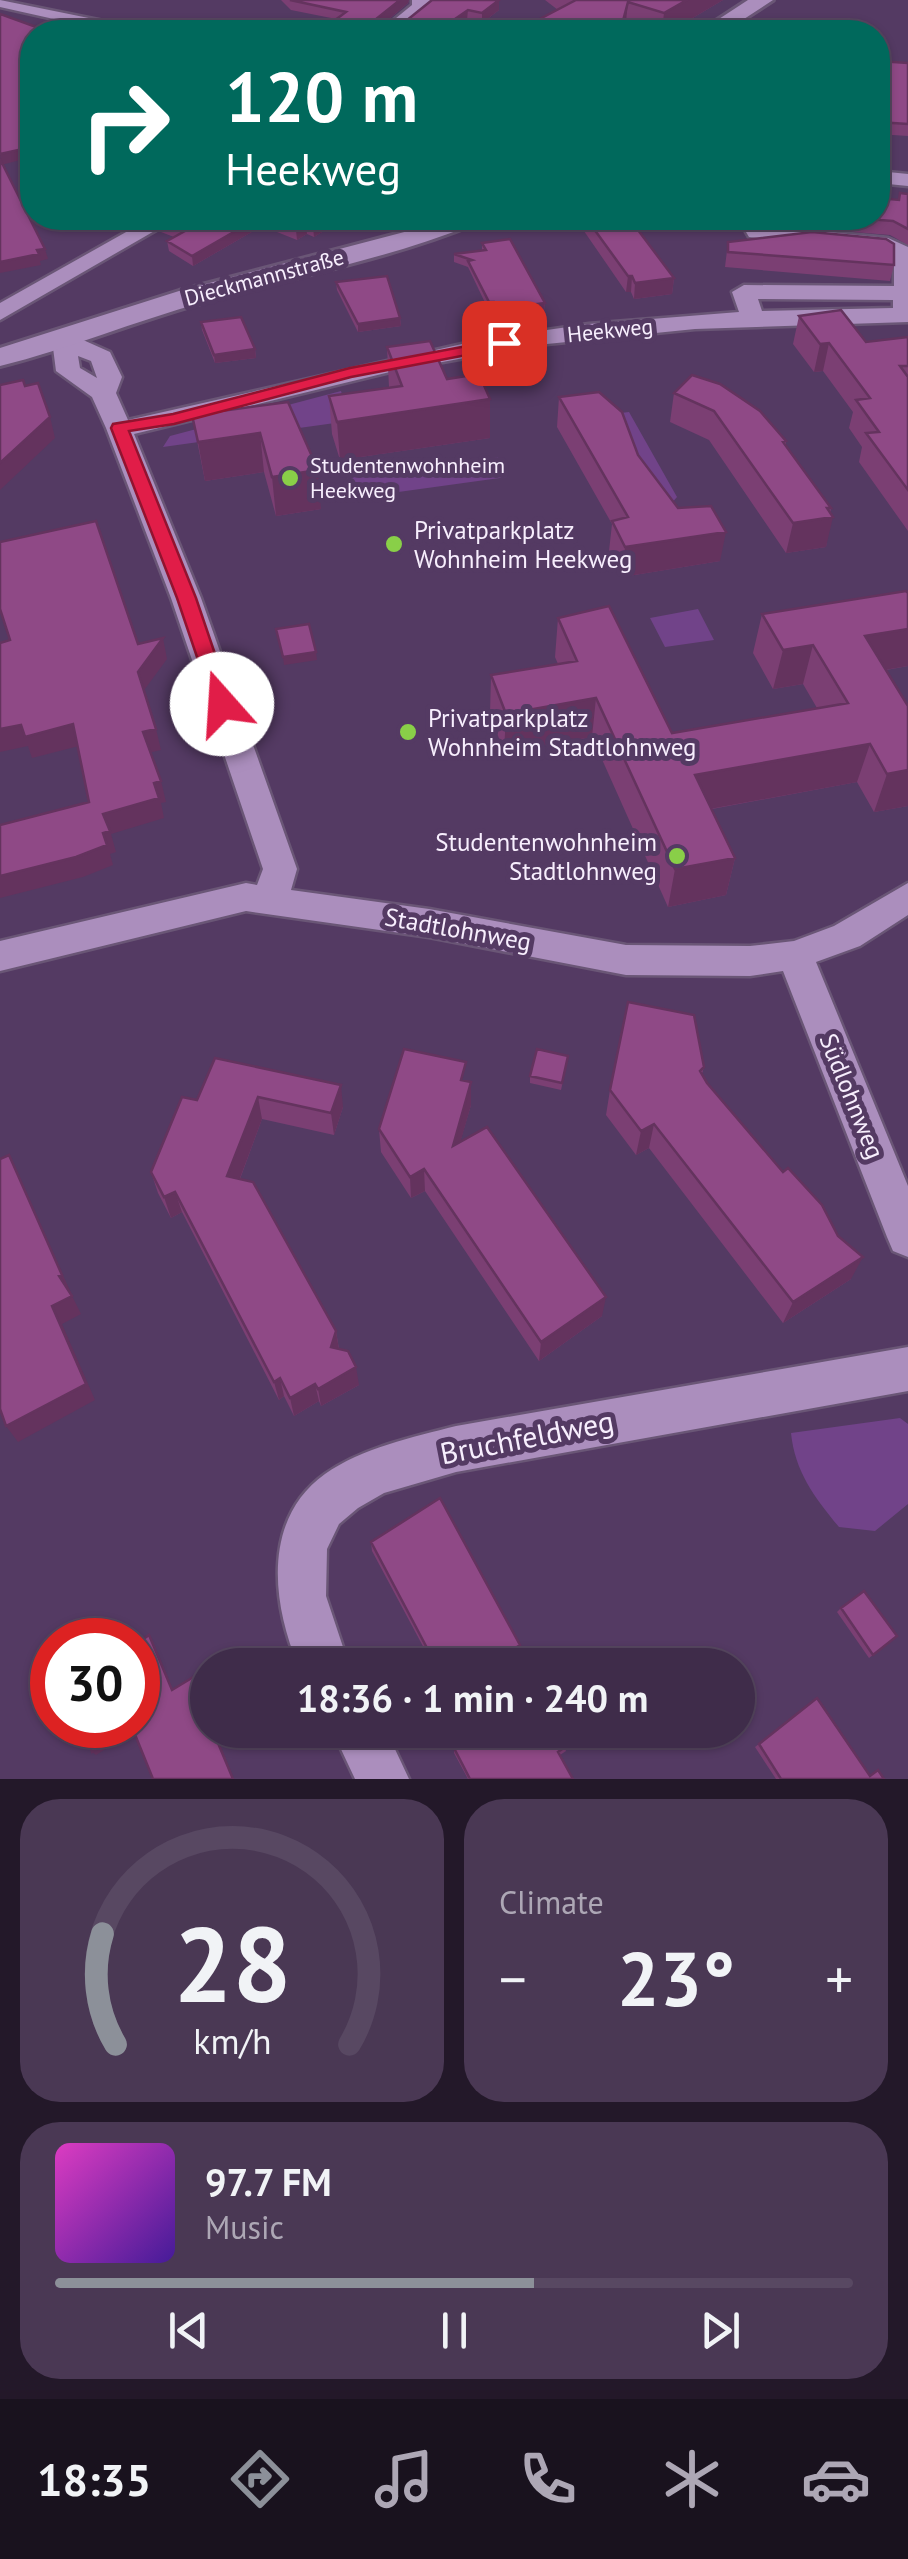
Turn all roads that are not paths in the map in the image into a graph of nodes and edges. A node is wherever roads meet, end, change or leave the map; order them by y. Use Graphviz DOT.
graph roads {
  1 [pos="421,0"];
  2 [pos="764,0"];
  3 [pos="782,0"];
  4 [pos="0,2"];
  5 [pos="37,11"];
  6 [pos="78,20"];
  7 [pos="404,20"];
  8 [pos="730,20"];
  9 [pos="750,20"];
  10 [pos="0,26"];
  11 [pos="145,230"];
  12 [pos="433,230"];
  13 [pos="757,232"];
  14 [pos="906,308"];
  15 [pos="0,314"];
  16 [pos="64,340"];
  17 [pos="0,357"];
  18 [pos="0,372"];
  19 [pos="119,428"];
  20 [pos="908,897"];
  21 [pos="270,898"];
  22 [pos="796,955"];
  23 [pos="0,956"];
  24 [pos="908,1236"];
  25 [pos="908,1369"];
  26 [pos="315,1648"];
  27 [pos="367,1748"];
  28 [pos="383,1779"];
  1 -- 7 [label="street"];
  2 -- 8 [label="street"];
  3 -- 9 [label="street"];
  4 -- 5 [label="street"];
  5 -- 6 [label="street"];
  5 -- 10 [label="street"];
  11 -- 15 [label="street"];
  12 -- 16 [label="street, Dieckmannstraße"];
  13 -- 14 [label="street, Heekweg"];
  14 -- 19 [label="street, Heekweg"];
  16 -- 17 [label="street, Dieckmannstraße"];
  16 -- 18 [label="street, Dieckmannstraße"];
  16 -- 19 [label="street"];
  19 -- 21 [label="street"];
  20 -- 22 [label="street, Stadtlohnweg"];
  21 -- 22 [label="street, Stadtlohnweg"];
  21 -- 23 [label="street, Stadtlohnweg"];
  22 -- 24 [label="street, Südlohnweg"];
  25 -- 26 [label="street, Bruchfeldweg"];
  27 -- 28 [label="street"];
}
